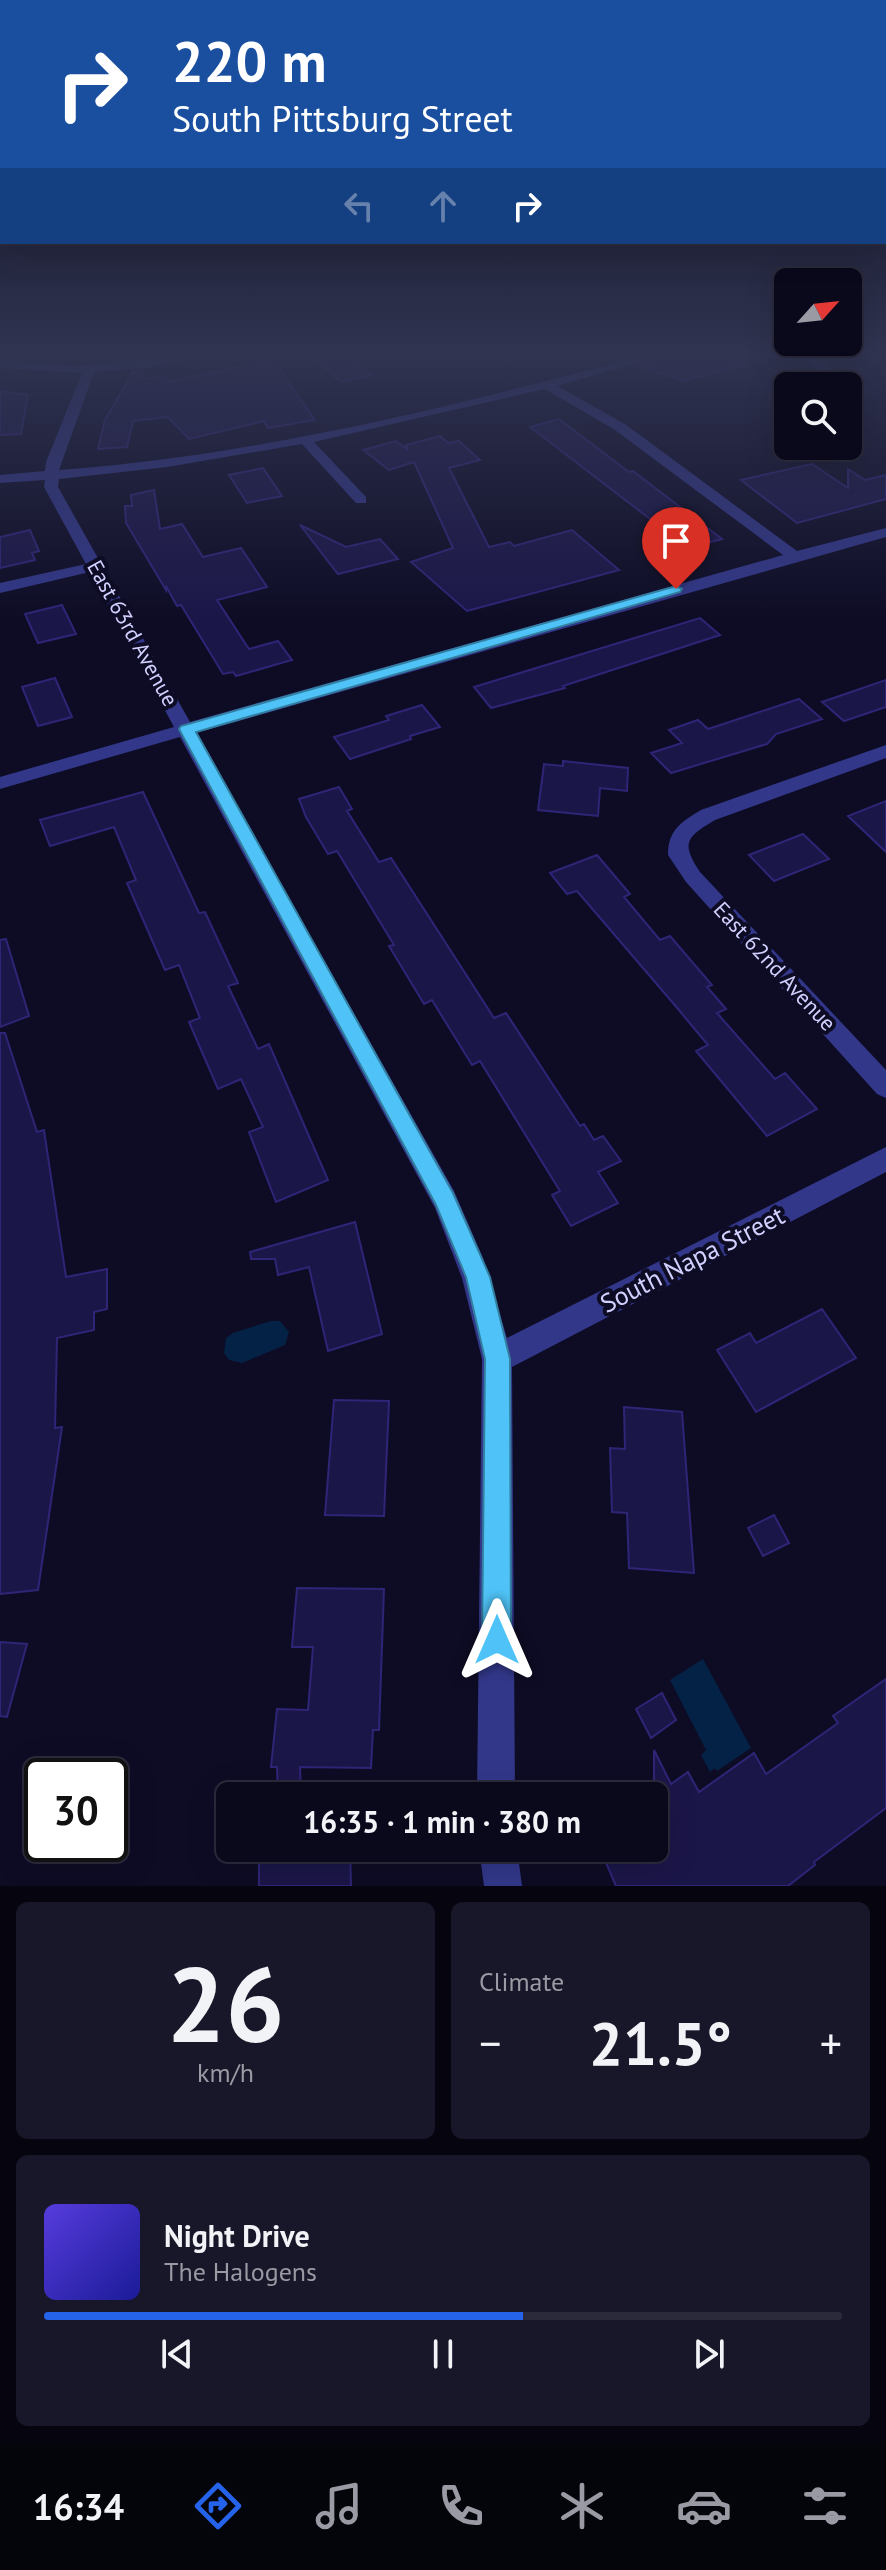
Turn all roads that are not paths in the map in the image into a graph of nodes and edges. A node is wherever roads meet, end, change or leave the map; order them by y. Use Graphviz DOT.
graph roads {
  1 [pos="62,444"];
  2 [pos="292,444"];
  3 [pos="309,444"];
  4 [pos="643,444"];
  5 [pos="50,476"];
  6 [pos="0,479"];
  7 [pos="361,500"];
  8 [pos="886,532"];
  9 [pos="795,557"];
  10 [pos="95,566"];
  11 [pos="0,588"];
  12 [pos="187,729"];
  13 [pos="886,751"];
  14 [pos="0,783"];
  15 [pos="886,1087"];
  16 [pos="886,1159"];
  17 [pos="497,1359"];
  18 [pos="496,1782"];
  19 [pos="500,1862"];
  20 [pos="503,1886"];
  1 -- 5 [label="street"];
  2 -- 5 [label="street"];
  3 -- 7 [label="street"];
  4 -- 9 [label="street"];
  5 -- 6 [label="street"];
  5 -- 10 [label="street, East 63rd Avenue"];
  8 -- 9 [label="street"];
  9 -- 12 [label="street"];
  10 -- 11 [label="street"];
  10 -- 12 [label="street, East 63rd Avenue"];
  12 -- 14 [label="street"];
  12 -- 17 [label="street, East 63rd Avenue"];
  13 -- 15 [label="street, East 62nd Avenue"];
  16 -- 17 [label="street, South Napa Street"];
  17 -- 18 [label="street, East 63rd Avenue"];
  19 -- 20 [label="street"];
}
